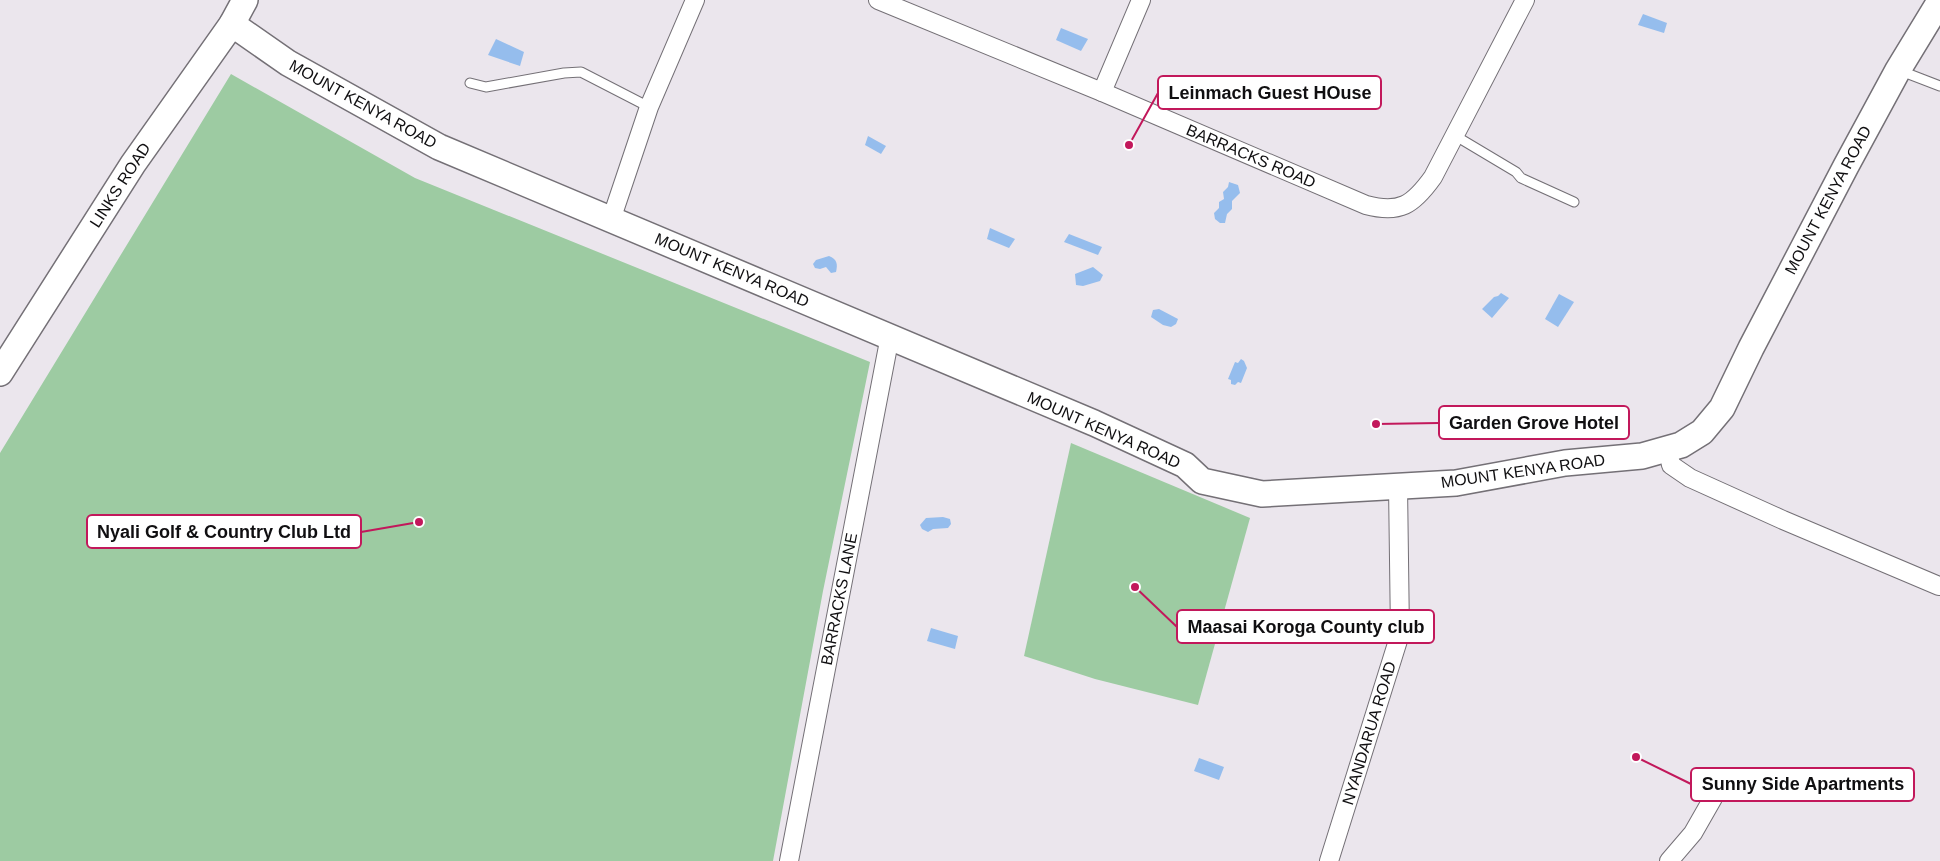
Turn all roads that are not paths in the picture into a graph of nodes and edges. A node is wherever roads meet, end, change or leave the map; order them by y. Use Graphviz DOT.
graph roads {
  1 [pos="245,0"];
  2 [pos="695,0"];
  3 [pos="878,0"];
  4 [pos="1141,0"];
  5 [pos="1525,0"];
  6 [pos="1940,0"];
  7 [pos="232,24"];
  8 [pos="1898,70"];
  9 [pos="470,83"];
  10 [pos="1940,86"];
  11 [pos="1102,92"];
  12 [pos="649,107"];
  13 [pos="1454,135"];
  14 [pos="1574,202"];
  15 [pos="611,220"];
  16 [pos="890,336"];
  17 [pos="0,373"];
  18 [pos="1668,450"];
  19 [pos="1398,485"];
  20 [pos="1939,586"];
  21 [pos="1713,798"];
  22 [pos="789,861"];
  23 [pos="1329,861"];
  24 [pos="1669,861"];
  1 -- 7 [label="main road, LINKS ROAD"];
  2 -- 12 [label="street"];
  3 -- 11 [label="street, BARRACKS ROAD"];
  4 -- 11 [label="street"];
  5 -- 13 [label="street, BARRACKS ROAD"];
  6 -- 8 [label="main road, MOUNT KENYA ROAD"];
  7 -- 15 [label="main road, MOUNT KENYA ROAD"];
  7 -- 17 [label="main road, LINKS ROAD"];
  8 -- 10 [label="lane"];
  8 -- 18 [label="main road, MOUNT KENYA ROAD"];
  9 -- 12 [label="lane"];
  11 -- 13 [label="street, BARRACKS ROAD"];
  12 -- 15 [label="street"];
  13 -- 14 [label="lane"];
  15 -- 16 [label="main road, MOUNT KENYA ROAD"];
  16 -- 19 [label="main road, MOUNT KENYA ROAD"];
  16 -- 22 [label="street, BARRACKS LANE"];
  18 -- 19 [label="main road, MOUNT KENYA ROAD"];
  18 -- 20 [label="street"];
  19 -- 23 [label="street, NYANDARUA ROAD"];
  21 -- 24 [label="street"];
}
